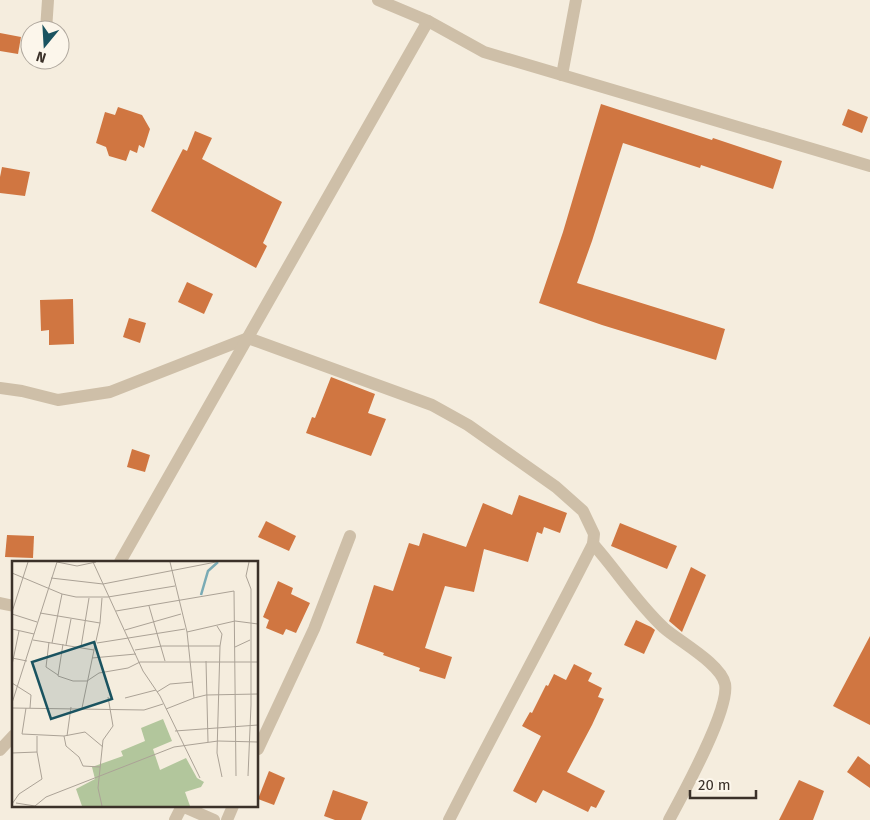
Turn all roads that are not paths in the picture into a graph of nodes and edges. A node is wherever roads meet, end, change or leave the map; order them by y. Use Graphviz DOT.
graph roads {
  1 [pos="48,0"];
  2 [pos="378,0"];
  3 [pos="576,0"];
  4 [pos="47,20"];
  5 [pos="428,21"];
  6 [pos="562,75"];
  7 [pos="870,166"];
  8 [pos="248,338"];
  9 [pos="0,388"];
  10 [pos="350,536"];
  11 [pos="593,544"];
  12 [pos="121,561"];
  13 [pos="12,737"];
  14 [pos="259,747"];
  15 [pos="0,750"];
  16 [pos="181,808"];
  17 [pos="187,808"];
  18 [pos="232,808"];
  19 [pos="175,820"];
  20 [pos="214,820"];
  21 [pos="227,820"];
  22 [pos="449,820"];
  23 [pos="670,820"];
  1 -- 4 [label="street"];
  2 -- 5 [label="street"];
  3 -- 6 [label="street"];
  5 -- 6 [label="street"];
  5 -- 8 [label="street"];
  6 -- 7 [label="street"];
  8 -- 9 [label="street"];
  8 -- 11 [label="street"];
  8 -- 12 [label="street"];
  10 -- 14 [label="street"];
  11 -- 22 [label="street"];
  11 -- 23 [label="street"];
  13 -- 15 [label="street"];
  16 -- 19 [label="street"];
  17 -- 20 [label="street"];
  18 -- 21 [label="street"];
}
